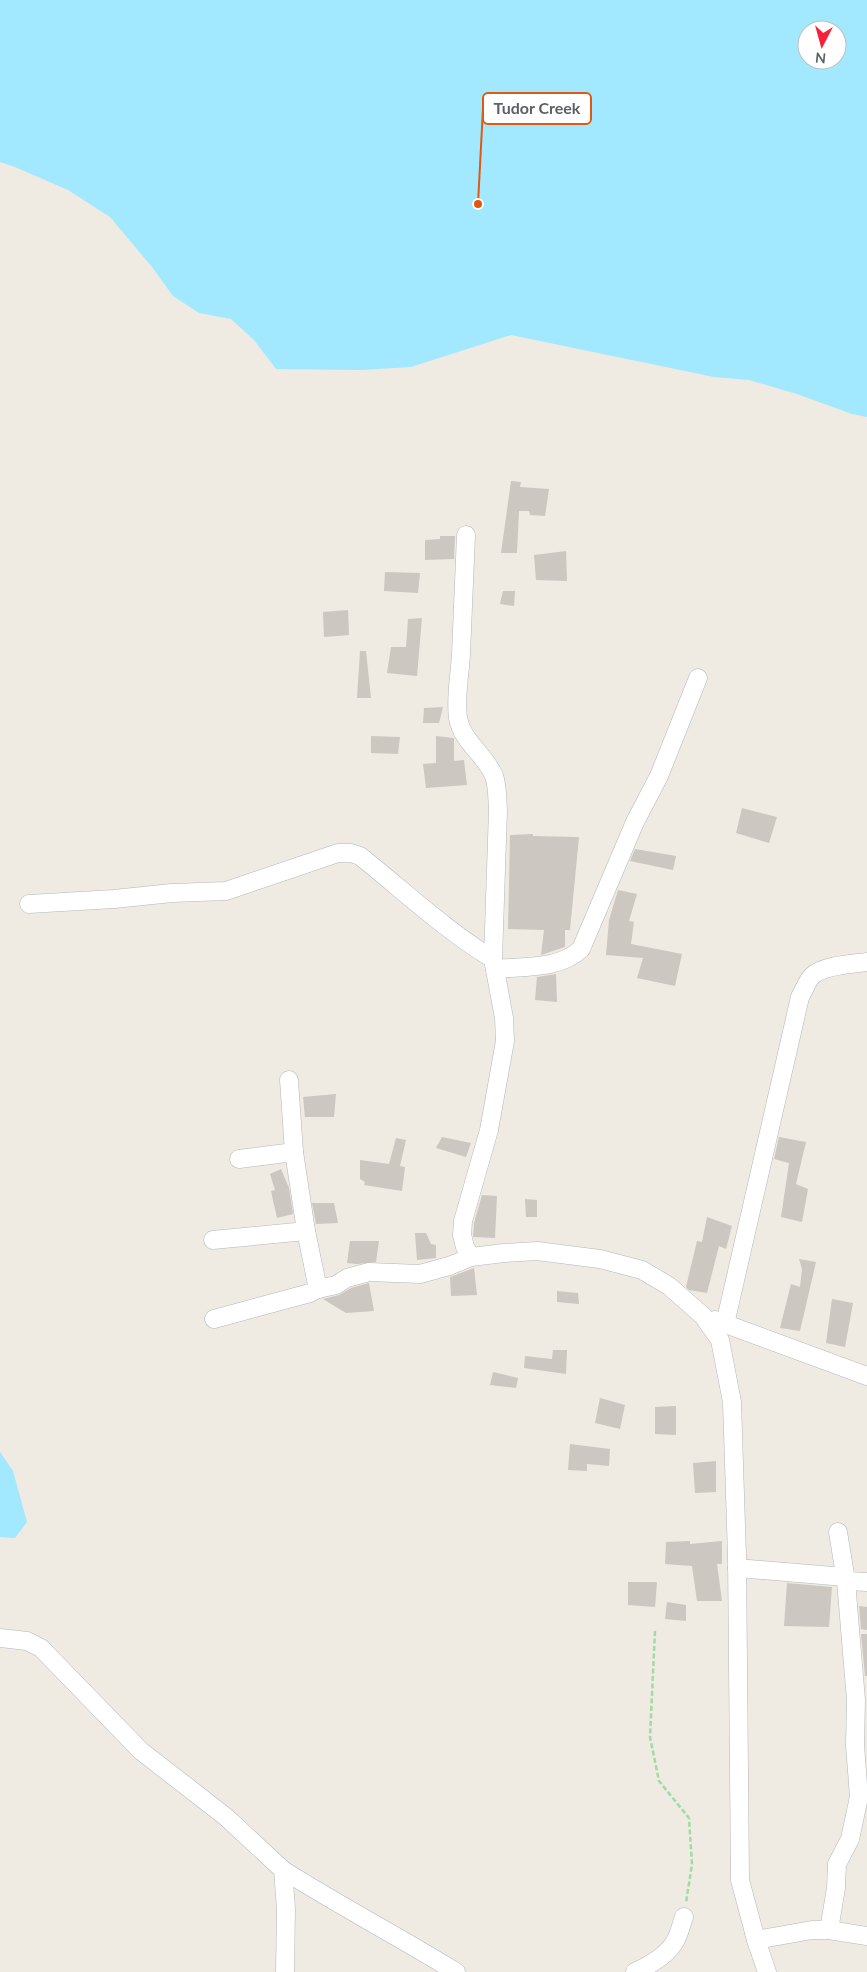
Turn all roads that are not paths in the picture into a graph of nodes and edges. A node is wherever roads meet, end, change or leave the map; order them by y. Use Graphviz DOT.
graph roads {
  1 [pos="466,536"];
  2 [pos="698,678"];
  3 [pos="29,904"];
  4 [pos="867,962"];
  5 [pos="494,964"];
  6 [pos="289,1080"];
  7 [pos="294,1152"];
  8 [pos="239,1159"];
  9 [pos="306,1231"];
  10 [pos="213,1240"];
  11 [pos="471,1257"];
  12 [pos="318,1288"];
  13 [pos="703,1316"];
  14 [pos="214,1319"];
  15 [pos="725,1324"];
  16 [pos="867,1376"];
  17 [pos="838,1532"];
  18 [pos="737,1568"];
  19 [pos="845,1579"];
  20 [pos="867,1582"];
  21 [pos="0,1638"];
  22 [pos="862,1700"];
  23 [pos="284,1870"];
  24 [pos="684,1917"];
  25 [pos="829,1930"];
  26 [pos="867,1936"];
  27 [pos="756,1940"];
  28 [pos="286,1972"];
  29 [pos="456,1972"];
  30 [pos="635,1972"];
  31 [pos="767,1972"];
  1 -- 5 [label="street"];
  2 -- 5 [label="street"];
  3 -- 5 [label="street"];
  4 -- 15 [label="street"];
  5 -- 11 [label="street"];
  6 -- 7 [label="street"];
  7 -- 8 [label="street"];
  7 -- 9 [label="street"];
  9 -- 10 [label="street"];
  9 -- 12 [label="street"];
  11 -- 12 [label="street"];
  11 -- 13 [label="street"];
  12 -- 14 [label="street"];
  13 -- 15 [label="street"];
  13 -- 18 [label="street"];
  15 -- 16 [label="street"];
  17 -- 19 [label="street"];
  18 -- 19 [label="street"];
  18 -- 27 [label="street"];
  19 -- 20 [label="street"];
  19 -- 22 [label="street"];
  21 -- 23 [label="street"];
  22 -- 25 [label="street"];
  23 -- 28 [label="street"];
  23 -- 29 [label="street"];
  24 -- 30 [label="street"];
  25 -- 26 [label="street"];
  25 -- 27 [label="street"];
  27 -- 31 [label="street"];
}
